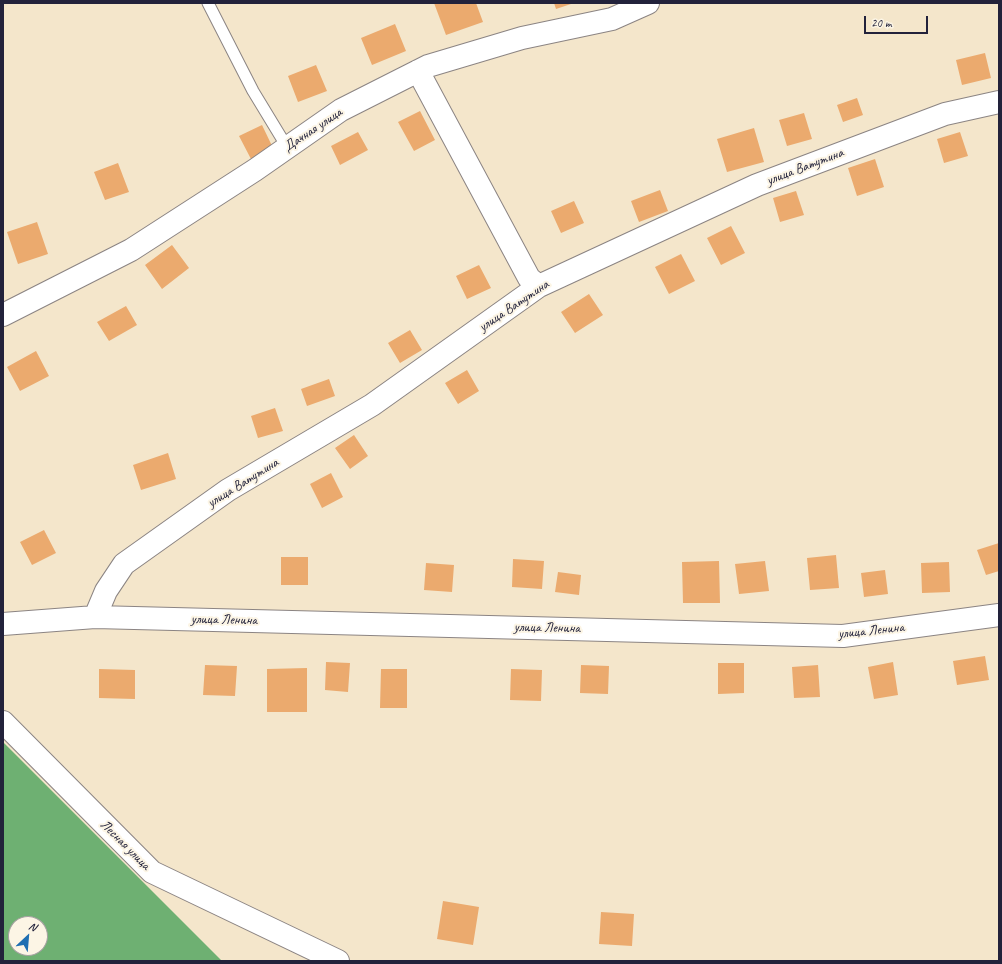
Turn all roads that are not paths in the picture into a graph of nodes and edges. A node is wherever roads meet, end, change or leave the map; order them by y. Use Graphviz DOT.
graph roads {
  1 [pos="208,3"];
  2 [pos="648,3"];
  3 [pos="418,71"];
  4 [pos="999,102"];
  5 [pos="287,147"];
  6 [pos="539,286"];
  7 [pos="3,315"];
  8 [pos="999,615"];
  9 [pos="95,617"];
  10 [pos="3,624"];
  11 [pos="3,722"];
  12 [pos="338,961"];
  1 -- 5 [label="lane"];
  2 -- 3 [label="street, Дачная улица"];
  3 -- 5 [label="street, Дачная улица"];
  3 -- 6 [label="street"];
  4 -- 6 [label="street, улица Ватутина"];
  5 -- 7 [label="street, Дачная улица"];
  6 -- 9 [label="street, улица Ватутина"];
  8 -- 9 [label="street, улица Ленина"];
  9 -- 10 [label="street, улица Ленина"];
  11 -- 12 [label="street, Лесная улица"];
}
